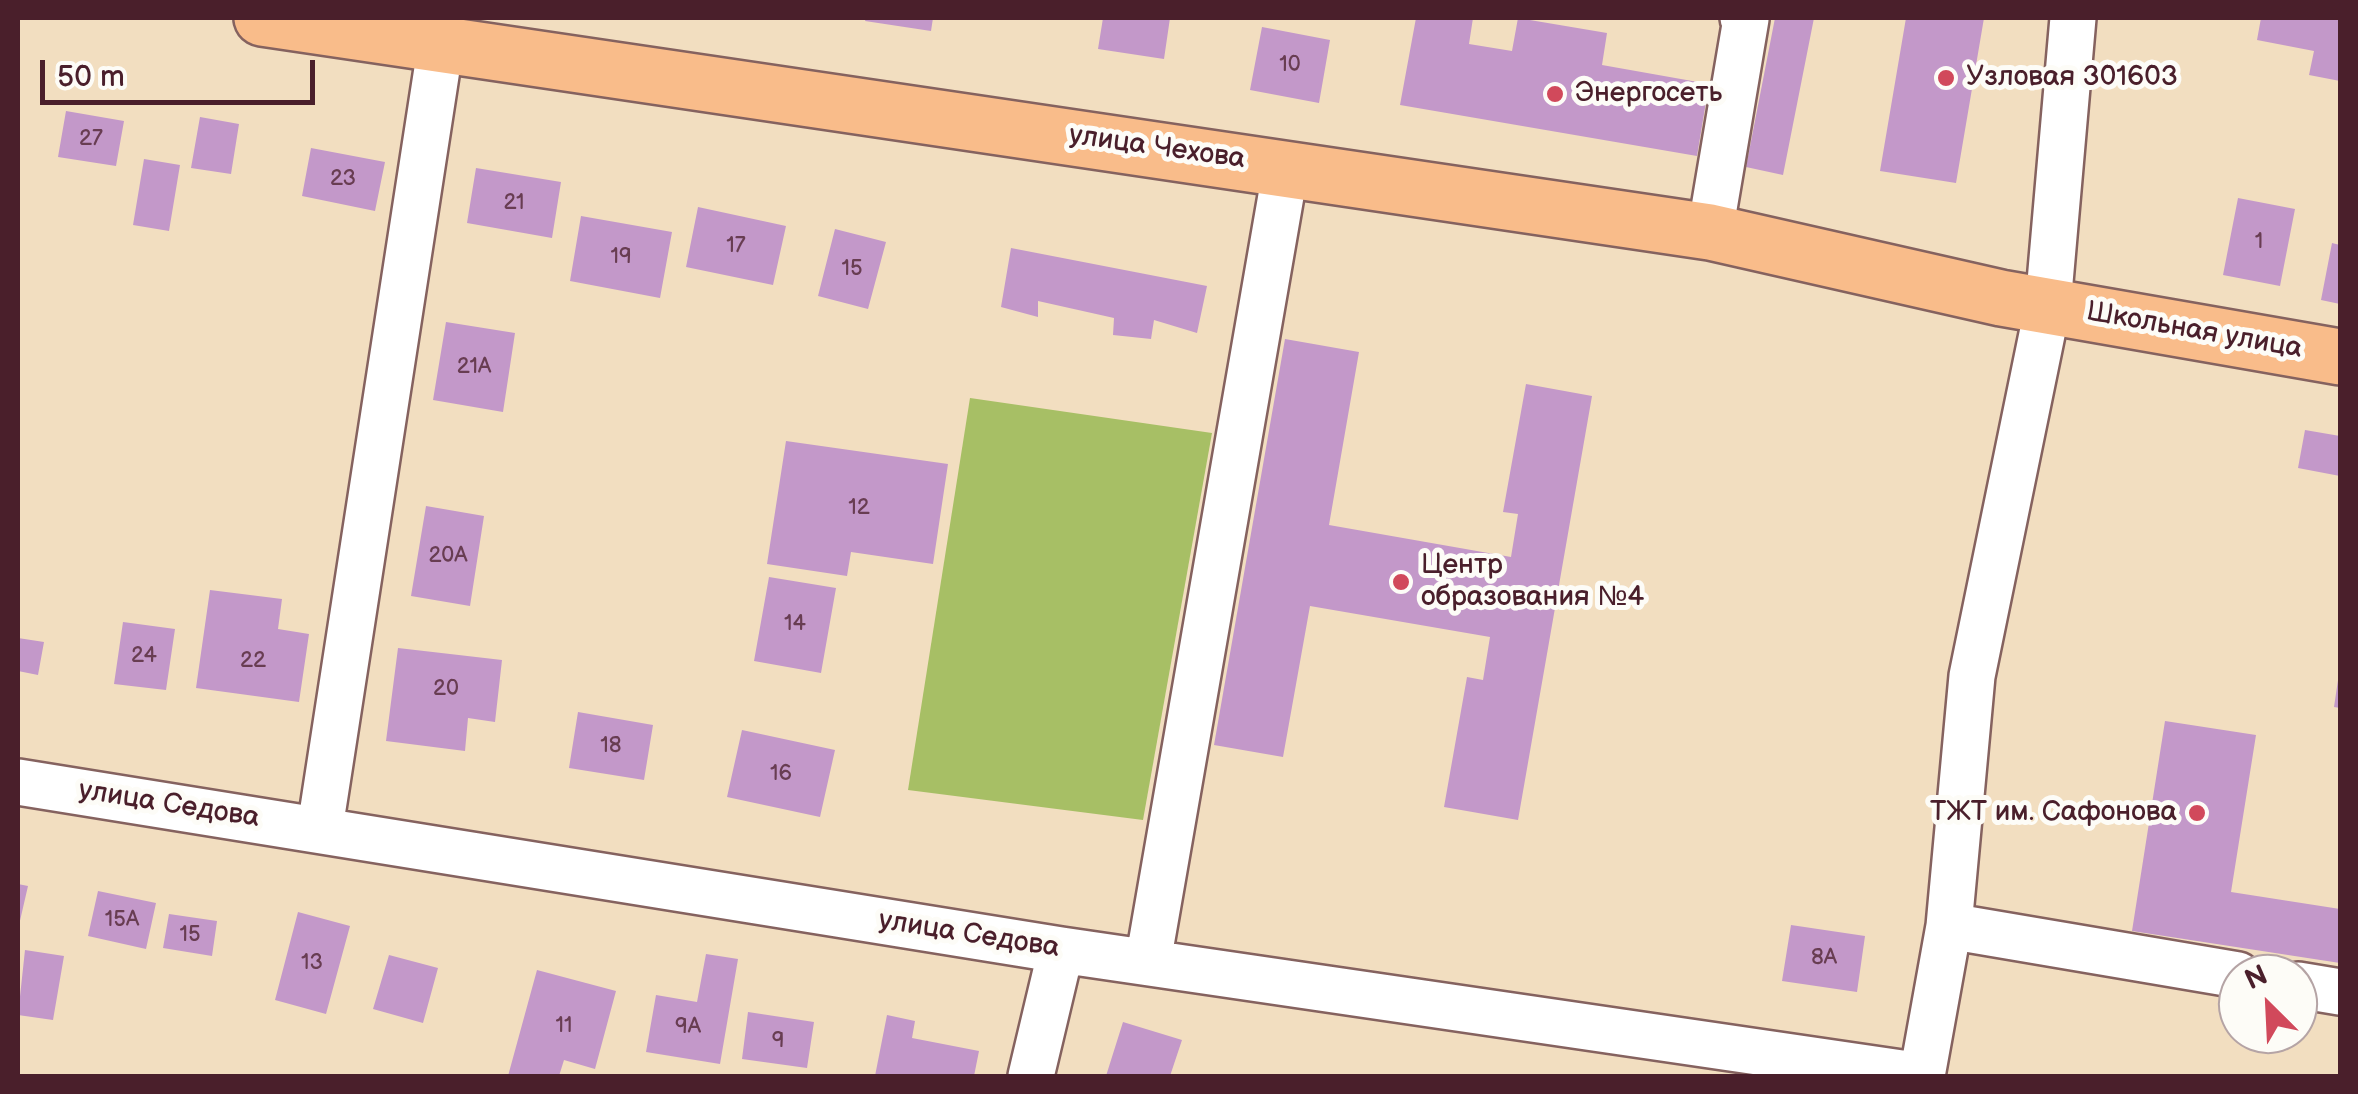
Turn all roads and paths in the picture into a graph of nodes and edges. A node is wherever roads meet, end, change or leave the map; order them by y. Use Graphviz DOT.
graph roads {
  1 [pos="262,18"];
  2 [pos="1743,18"];
  3 [pos="2073,18"];
  4 [pos="441,43"];
  5 [pos="1286,167"];
  6 [pos="1710,232"];
  7 [pos="2048,306"];
  8 [pos="2340,358"];
  9 [pos="18,782"];
  10 [pos="320,828"];
  11 [pos="1949,926"];
  12 [pos="1061,950"];
  13 [pos="1148,962"];
  14 [pos="2218,972"];
  15 [pos="1032,1076"];
  16 [pos="1922,1076"];
  1 -- 4 [label="main road, улица Чехова"];
  2 -- 6 [label="street"];
  3 -- 7 [label="street"];
  4 -- 5 [label="main road, улица Чехова"];
  4 -- 10 [label="street"];
  5 -- 6 [label="main road, улица Чехова"];
  5 -- 13 [label="street"];
  6 -- 7 [label="main road, улица Чехова"];
  7 -- 8 [label="main road, Школьная улица"];
  7 -- 11 [label="street"];
  9 -- 10 [label="street, улица Седова"];
  10 -- 12 [label="street, улица Седова"];
  11 -- 14 [label="street"];
  11 -- 16 [label="street"];
  12 -- 13 [label="street, улица Седова"];
  12 -- 15 [label="street"];
  13 -- 16 [label="street, улица Седова"];
}
